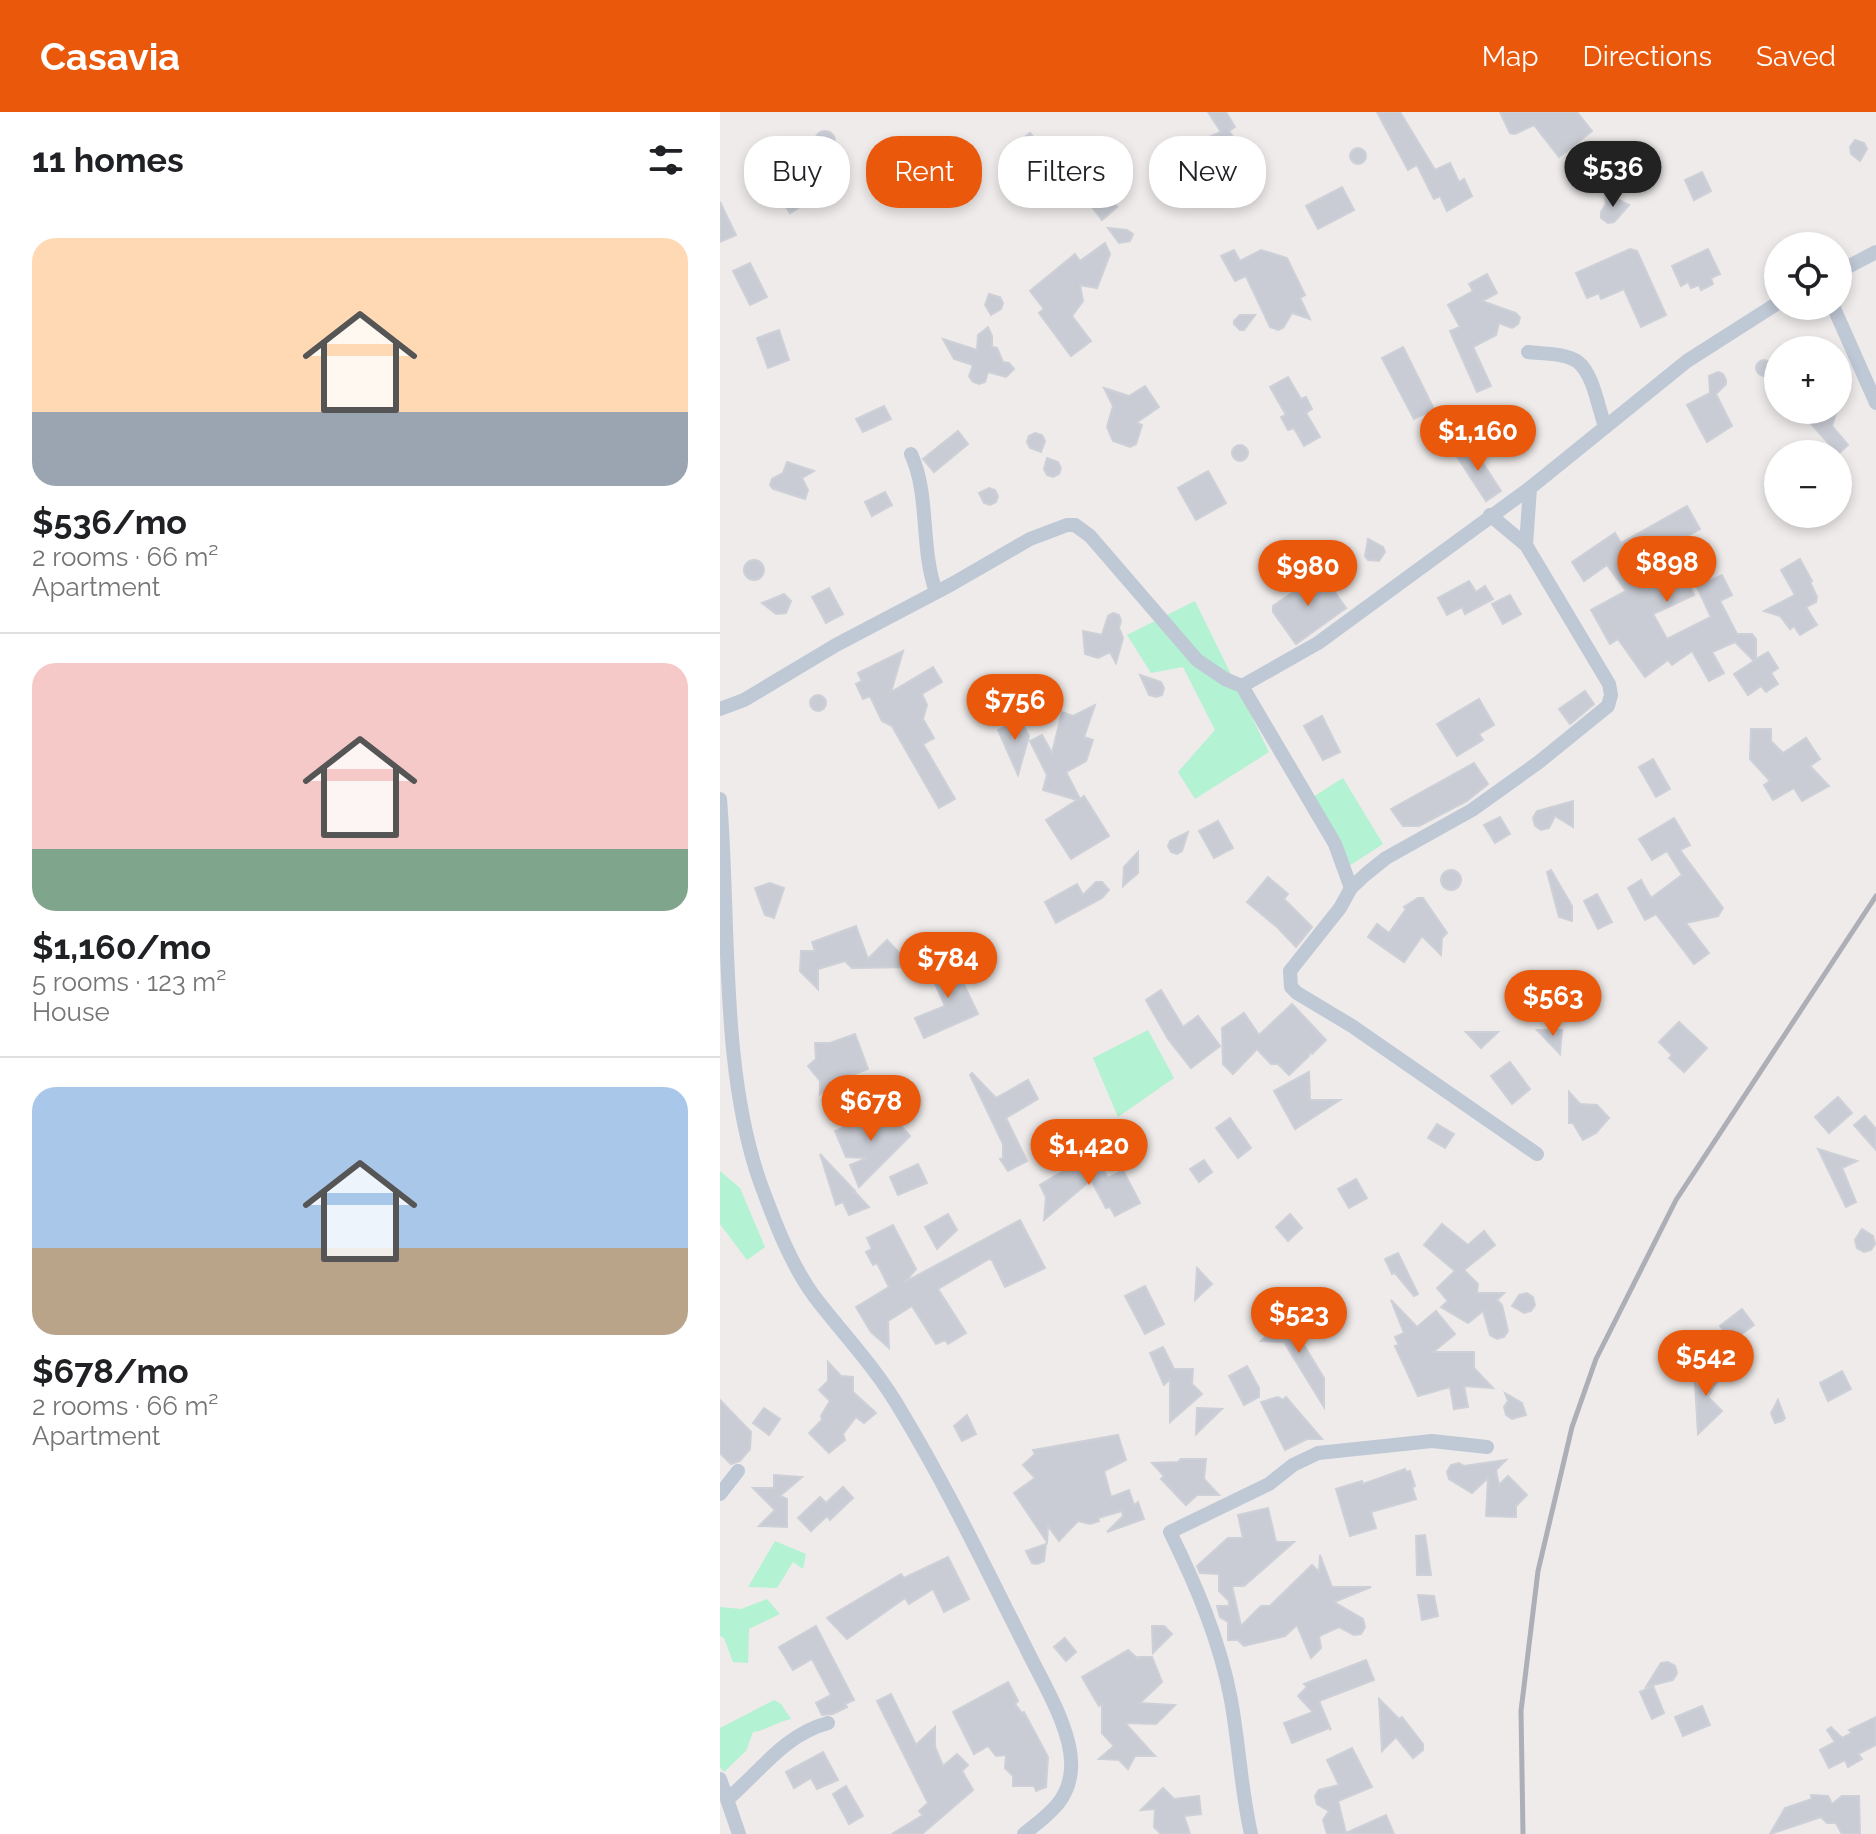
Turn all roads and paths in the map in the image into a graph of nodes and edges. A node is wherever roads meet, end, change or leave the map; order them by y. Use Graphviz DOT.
graph roads {
  1 [pos="1876,252"];
  2 [pos="1852,265"];
  3 [pos="1764,312"];
  4 [pos="1839,320"];
  5 [pos="1528,352"];
  6 [pos="1876,403"];
  7 [pos="1605,426"];
  8 [pos="911,454"];
  9 [pos="1530,488"];
  10 [pos="1490,515"];
  11 [pos="1526,545"];
  12 [pos="936,592"];
  13 [pos="1242,686"];
  14 [pos="720,709"];
  15 [pos="720,799"];
  16 [pos="1351,888"];
  17 [pos="1537,1154"];
  18 [pos="1487,1447"];
  19 [pos="738,1471"];
  20 [pos="720,1494"];
  21 [pos="828,1723"];
  22 [pos="720,1779"];
  23 [pos="729,1798"];
  24 [pos="739,1834"];
  25 [pos="1024,1834"];
  26 [pos="1251,1834"];
  1 -- 2 [label="street"];
  3 -- 7 [label="street"];
  4 -- 6 [label="street"];
  5 -- 7 [label="street"];
  7 -- 9 [label="street"];
  8 -- 12 [label="street"];
  9 -- 10 [label="street"];
  9 -- 11 [label="street"];
  10 -- 11 [label="street"];
  10 -- 13 [label="street"];
  11 -- 16 [label="street"];
  12 -- 13 [label="street"];
  12 -- 14 [label="street"];
  13 -- 16 [label="street"];
  15 -- 25 [label="street"];
  16 -- 17 [label="street"];
  18 -- 26 [label="street"];
  19 -- 20 [label="street"];
  21 -- 23 [label="street"];
  22 -- 23 [label="street"];
  23 -- 24 [label="street"];
}
